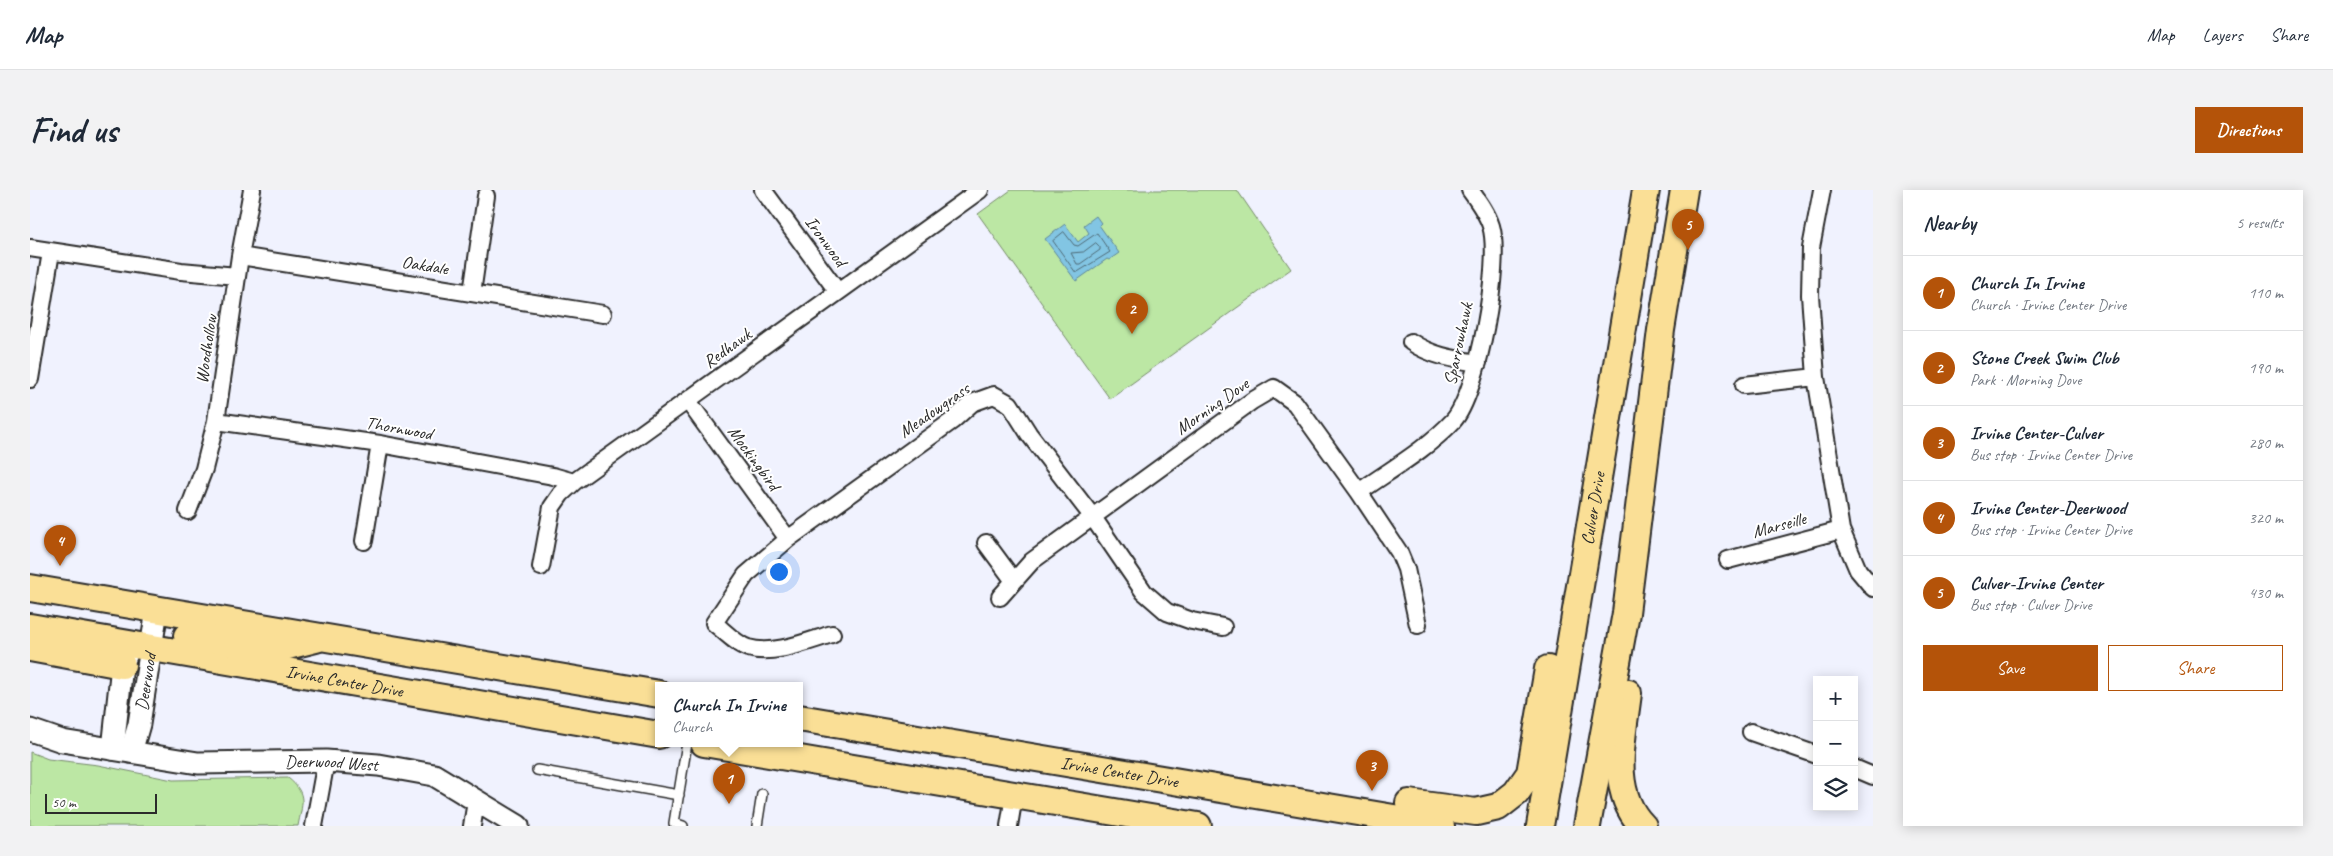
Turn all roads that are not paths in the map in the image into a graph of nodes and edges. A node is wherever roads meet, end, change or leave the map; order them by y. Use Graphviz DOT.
graph roads {
  1 [pos="252,190"];
  2 [pos="762,190"];
  3 [pos="1470,190"];
  4 [pos="1646,190"];
  5 [pos="1684,190"];
  6 [pos="1822,190"];
  7 [pos="978,191"];
  8 [pos="486,196"];
  9 [pos="30,248"];
  10 [pos="51,252"];
  11 [pos="240,256"];
  12 [pos="237,276"];
  13 [pos="838,292"];
  14 [pos="472,293"];
  15 [pos="604,314"];
  16 [pos="1411,342"];
  17 [pos="1478,363"];
  18 [pos="1816,377"];
  19 [pos="30,379"];
  20 [pos="1744,385"];
  21 [pos="688,401"];
  22 [pos="216,421"];
  23 [pos="380,444"];
  24 [pos="574,482"];
  25 [pos="1359,492"];
  26 [pos="188,510"];
  27 [pos="1092,516"];
  28 [pos="1590,529"];
  29 [pos="1841,530"];
  30 [pos="788,539"];
  31 [pos="364,541"];
  32 [pos="986,542"];
  33 [pos="1728,560"];
  34 [pos="541,567"];
  35 [pos="1014,581"];
  36 [pos="30,588"];
  37 [pos="1873,588"];
  38 [pos="1000,597"];
  39 [pos="1626,613"];
  40 [pos="1418,625"];
  41 [pos="30,627"];
  42 [pos="1223,627"];
  43 [pos="832,634"];
  44 [pos="143,640"];
  45 [pos="30,648"];
  46 [pos="655,693"];
  47 [pos="803,719"];
  48 [pos="30,730"];
  49 [pos="1750,732"];
  50 [pos="655,734"];
  51 [pos="686,747"];
  52 [pos="727,747"];
  53 [pos="122,751"];
  54 [pos="1813,754"];
  55 [pos="326,761"];
  56 [pos="537,770"];
  57 [pos="1858,770"];
  58 [pos="1873,776"];
  59 [pos="762,794"];
  60 [pos="1260,794"];
  61 [pos="678,795"];
  62 [pos="1014,796"];
  63 [pos="476,801"];
  64 [pos="314,826"];
  65 [pos="472,826"];
  66 [pos="518,826"];
  67 [pos="683,826"];
  68 [pos="757,826"];
  69 [pos="1009,826"];
  70 [pos="1198,826"];
  71 [pos="1441,826"];
  72 [pos="1540,826"];
  73 [pos="1587,826"];
  74 [pos="1643,826"];
  1 -- 11 [label="street, Woodhollow"];
  2 -- 13 [label="street, Ironwood"];
  3 -- 17 [label="street, Sparrowhawk"];
  4 -- 28 [label="main road, Culver Drive"];
  5 -- 39 [label="main road"];
  6 -- 18 [label="street"];
  7 -- 13 [label="street, Redhawk"];
  8 -- 14 [label="street"];
  9 -- 10 [label="street"];
  10 -- 12 [label="street"];
  10 -- 19 [label="street"];
  11 -- 12 [label="street, Woodhollow"];
  11 -- 14 [label="street, Oakdale"];
  12 -- 22 [label="street, Woodhollow"];
  13 -- 21 [label="street, Redhawk"];
  14 -- 15 [label="street, Oakdale"];
  16 -- 17 [label="street"];
  17 -- 25 [label="street, Sparrowhawk"];
  18 -- 20 [label="street"];
  18 -- 29 [label="street"];
  21 -- 24 [label="street, Redhawk"];
  21 -- 30 [label="street, Mockingbird"];
  22 -- 23 [label="street, Thornwood"];
  22 -- 26 [label="street, Woodhollow"];
  23 -- 24 [label="street, Thornwood"];
  23 -- 31 [label="street"];
  24 -- 34 [label="street, Redhawk"];
  25 -- 27 [label="street, Morning Dove"];
  25 -- 40 [label="street, Morning Dove"];
  27 -- 30 [label="street, Meadowgrass"];
  27 -- 35 [label="street, Morning Dove"];
  27 -- 42 [label="street, Meadowgrass"];
  28 -- 60 [label="main road"];
  28 -- 72 [label="main road, Culver Drive"];
  29 -- 33 [label="street, Marseille"];
  29 -- 37 [label="street"];
  30 -- 43 [label="street, Meadowgrass"];
  32 -- 35 [label="street"];
  35 -- 38 [label="street, Morning Dove"];
  36 -- 44 [label="main road, Irvine Center Drive"];
  39 -- 73 [label="main road"];
  39 -- 74 [label="main road"];
  41 -- 44 [label="main road, Irvine Center Drive"];
  44 -- 45 [label="main road"];
  44 -- 46 [label="main road, Irvine Center Drive"];
  44 -- 50 [label="main road, Irvine Center Drive"];
  44 -- 53 [label="street, Deerwood"];
  44 -- 53 [label="street, Deerwood"];
  47 -- 60 [label="main road, Irvine Center Drive"];
  48 -- 53 [label="street, Deerwood West"];
  49 -- 54 [label="street"];
  51 -- 61 [label="lane"];
  52 -- 62 [label="main road"];
  53 -- 55 [label="street, Deerwood West"];
  55 -- 63 [label="street, Deerwood West"];
  55 -- 64 [label="street"];
  56 -- 61 [label="lane"];
  57 -- 58 [label="street"];
  59 -- 68 [label="lane"];
  60 -- 71 [label="main road, Irvine Center Drive"];
  61 -- 67 [label="lane"];
  62 -- 69 [label="street"];
  62 -- 70 [label="main road"];
  63 -- 65 [label="street"];
  63 -- 66 [label="street, Deerwood West"];
}
